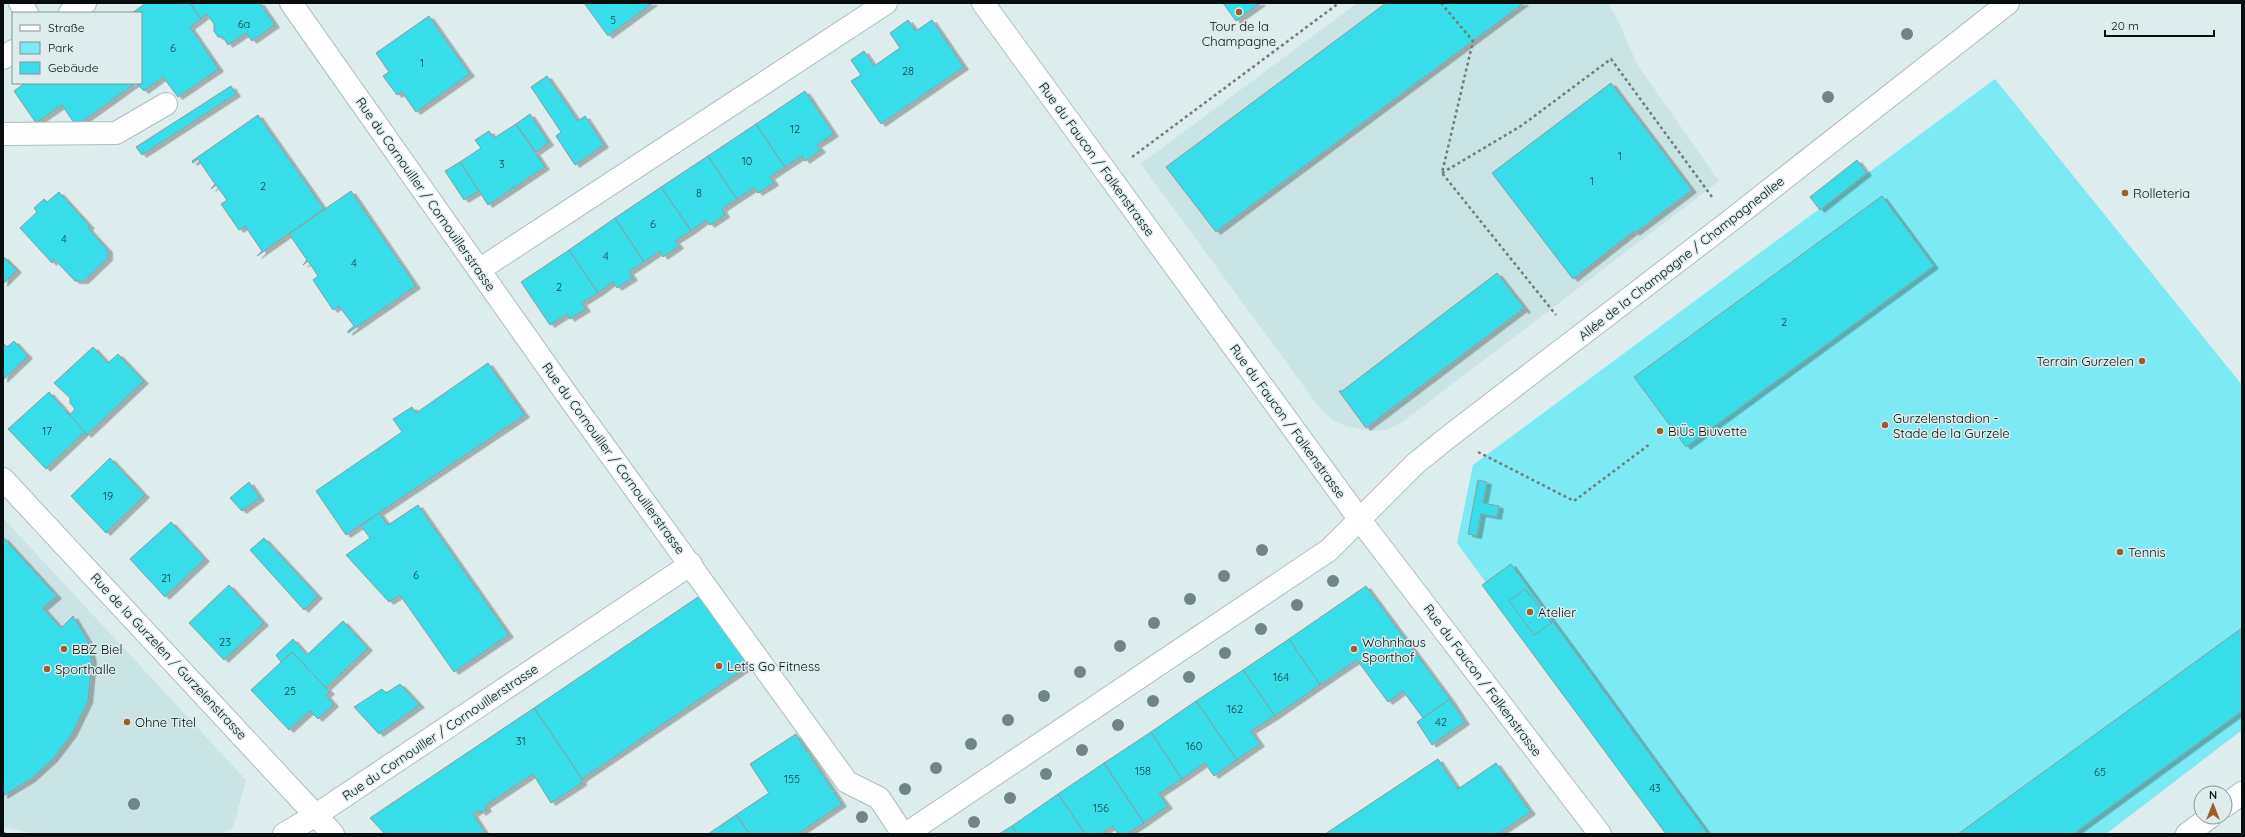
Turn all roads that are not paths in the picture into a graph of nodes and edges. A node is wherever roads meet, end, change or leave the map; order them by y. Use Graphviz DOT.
graph roads {
  1 [pos="20,3"];
  2 [pos="85,3"];
  3 [pos="291,3"];
  4 [pos="886,3"];
  5 [pos="983,3"];
  6 [pos="2008,3"];
  7 [pos="26,12"];
  8 [pos="72,12"];
  9 [pos="12,52"];
  10 [pos="3,58"];
  11 [pos="166,104"];
  12 [pos="3,134"];
  13 [pos="479,270"];
  14 [pos="3,479"];
  15 [pos="1360,520"];
  16 [pos="691,564"];
  17 [pos="2242,793"];
  18 [pos="2233,800"];
  19 [pos="316,815"];
  20 [pos="2199,825"];
  21 [pos="284,834"];
  22 [pos="333,834"];
  23 [pos="905,834"];
  24 [pos="1600,834"];
  25 [pos="2187,834"];
  1 -- 7 [label="street"];
  2 -- 8 [label="street"];
  3 -- 13 [label="street, Rue du Cornouiller / Cornouillerstrasse"];
  4 -- 13 [label="street"];
  5 -- 15 [label="street, Rue du Faucon / Falkenstrasse"];
  6 -- 15 [label="street, Allée de la Champagne / Champagneallee"];
  9 -- 10 [label="street"];
  11 -- 12 [label="street"];
  13 -- 16 [label="street, Rue du Cornouiller / Cornouillerstrasse"];
  14 -- 19 [label="street, Rue de la Gurzelen / Gurzelenstrasse"];
  15 -- 23 [label="street, Allée de la Champagne / Champagneallee"];
  15 -- 24 [label="street, Rue du Faucon / Falkenstrasse"];
  16 -- 19 [label="street, Rue du Cornouiller / Cornouillerstrasse"];
  16 -- 23 [label="street"];
  17 -- 18 [label="street"];
  19 -- 21 [label="street, Rue du Cornouiller / Cornouillerstrasse"];
  19 -- 22 [label="street, Rue de la Gurzelen / Gurzelenstrasse"];
  20 -- 25 [label="street"];
}
